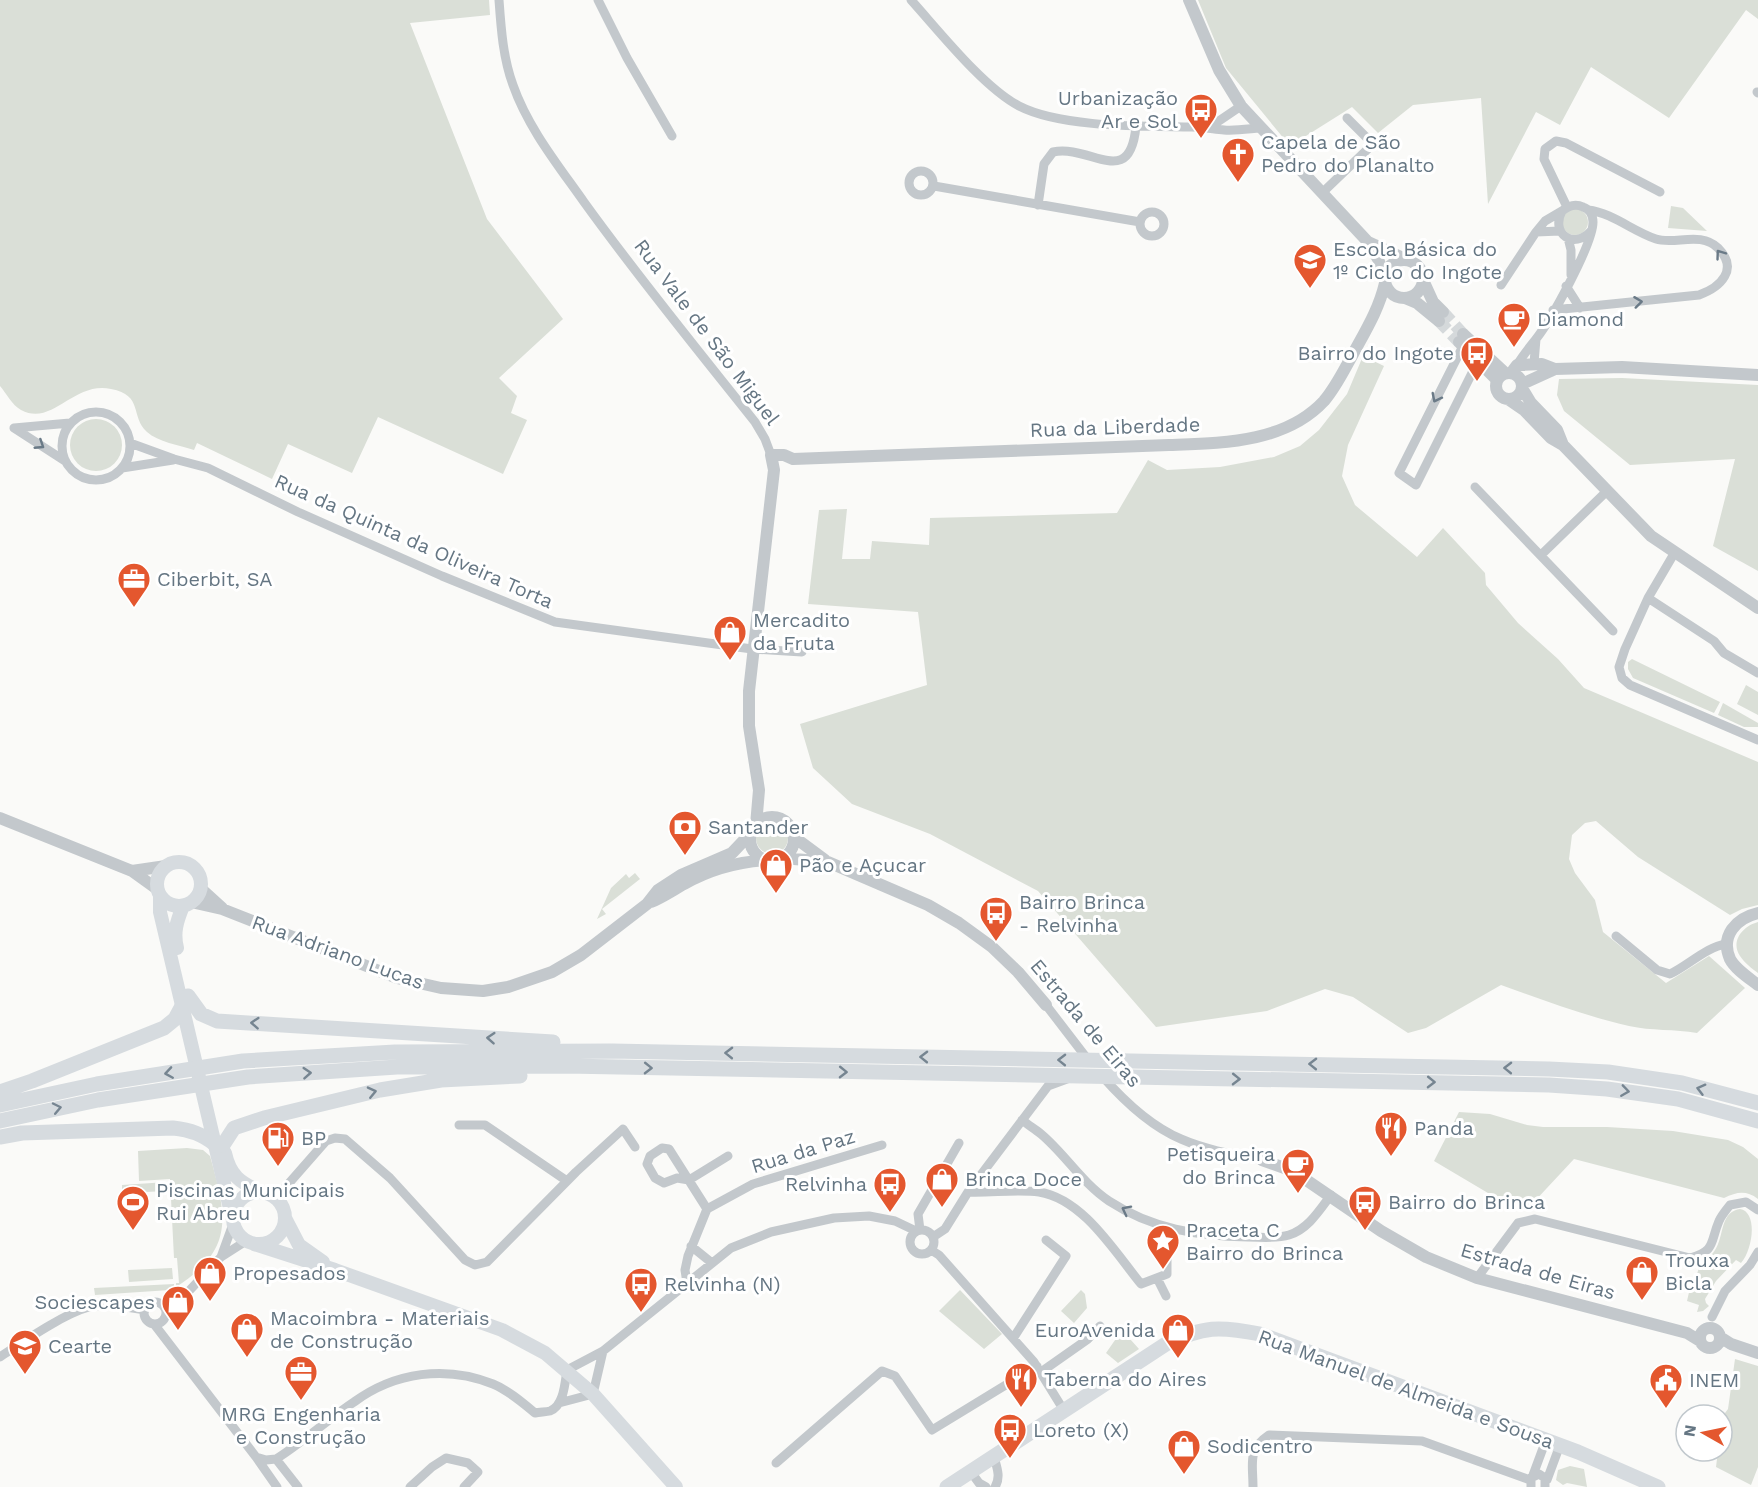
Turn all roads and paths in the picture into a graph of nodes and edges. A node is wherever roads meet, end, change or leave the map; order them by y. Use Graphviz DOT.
graph roads {
  1 [pos="499,0"];
  2 [pos="598,0"];
  3 [pos="911,0"];
  4 [pos="1189,0"];
  5 [pos="1241,106"];
  6 [pos="1347,118"];
  7 [pos="1136,126"];
  8 [pos="1210,127"];
  9 [pos="1260,128"];
  10 [pos="672,136"];
  11 [pos="934,186"];
  12 [pos="1660,192"];
  13 [pos="1322,193"];
  14 [pos="1038,205"];
  15 [pos="1565,209"];
  16 [pos="1588,210"];
  17 [pos="1140,222"];
  18 [pos="1560,231"];
  19 [pos="1591,231"];
  20 [pos="1536,232"];
  21 [pos="1568,238"];
  22 [pos="1368,242"];
  23 [pos="1405,260"];
  24 [pos="1385,280"];
  25 [pos="1423,280"];
  26 [pos="1568,282"];
  27 [pos="1501,285"];
  28 [pos="1402,298"];
  29 [pos="1580,308"];
  30 [pos="1553,310"];
  31 [pos="1377,311"];
  32 [pos="1536,339"];
  33 [pos="1461,340"];
  34 [pos="1533,363"];
  35 [pos="1555,369"];
  36 [pos="1473,371"];
  37 [pos="1507,373"];
  38 [pos="1758,375"];
  39 [pos="1522,386"];
  40 [pos="1508,399"];
  41 [pos="70,423"];
  42 [pos="130,443"];
  43 [pos="1563,445"];
  44 [pos="771,455"];
  45 [pos="174,459"];
  46 [pos="793,459"];
  47 [pos="65,461"];
  48 [pos="122,468"];
  49 [pos="774,470"];
  50 [pos="1475,487"];
  51 [pos="1607,491"];
  52 [pos="1675,552"];
  53 [pos="1541,555"];
  54 [pos="1648,597"];
  55 [pos="1758,608"];
  56 [pos="1613,631"];
  57 [pos="752,649"];
  58 [pos="802,652"];
  59 [pos="1758,673"];
  60 [pos="1758,740"];
  61 [pos="759,790"];
  62 [pos="0,818"];
  63 [pos="779,818"];
  64 [pos="754,829"];
  65 [pos="794,837"];
  66 [pos="783,858"];
  67 [pos="766,860"];
  68 [pos="828,862"];
  69 [pos="166,866"];
  70 [pos="132,871"];
  71 [pos="200,888"];
  72 [pos="159,893"];
  73 [pos="187,904"];
  74 [pos="647,904"];
  75 [pos="222,909"];
  76 [pos="1758,913"];
  77 [pos="1616,936"];
  78 [pos="1726,944"];
  79 [pos="1758,986"];
  80 [pos="185,1001"];
  81 [pos="1046,1005"];
  82 [pos="612,1051"];
  83 [pos="1095,1067"];
  84 [pos="611,1068"];
  85 [pos="0,1092"];
  86 [pos="1758,1103"];
  87 [pos="0,1105"];
  88 [pos="1022,1120"];
  89 [pos="0,1121"];
  90 [pos="1758,1121"];
  91 [pos="459,1125"];
  92 [pos="0,1137"];
  93 [pos="959,1143"];
  94 [pos="219,1145"];
  95 [pos="882,1145"];
  96 [pos="635,1147"];
  97 [pos="728,1156"];
  98 [pos="1262,1160"];
  99 [pos="690,1180"];
  100 [pos="567,1181"];
  101 [pos="260,1191"];
  102 [pos="969,1192"];
  103 [pos="1331,1195"];
  104 [pos="276,1198"];
  105 [pos="707,1209"];
  106 [pos="1758,1210"];
  107 [pos="285,1218"];
  108 [pos="232,1221"];
  109 [pos="895,1221"];
  110 [pos="1167,1229"];
  111 [pos="918,1231"];
  112 [pos="933,1237"];
  113 [pos="1046,1240"];
  114 [pos="250,1243"];
  115 [pos="910,1244"];
  116 [pos="691,1246"];
  117 [pos="931,1250"];
  118 [pos="1758,1252"];
  119 [pos="221,1257"];
  120 [pos="712,1263"];
  121 [pos="335,1270"];
  122 [pos="1157,1278"];
  123 [pos="1477,1278"];
  124 [pos="687,1283"];
  125 [pos="1166,1296"];
  126 [pos="165,1308"];
  127 [pos="145,1310"];
  128 [pos="1712,1317"];
  129 [pos="154,1324"];
  130 [pos="1100,1326"];
  131 [pos="1014,1337"];
  132 [pos="603,1351"];
  133 [pos="1758,1353"];
  134 [pos="0,1357"];
  135 [pos="1039,1369"];
  136 [pos="567,1370"];
  137 [pos="593,1394"];
  138 [pos="558,1403"];
  139 [pos="1063,1409"];
  140 [pos="1553,1442"];
  141 [pos="256,1457"];
  142 [pos="994,1457"];
  143 [pos="276,1459"];
  144 [pos="776,1463"];
  145 [pos="971,1472"];
  146 [pos="1532,1481"];
  147 [pos="1547,1485"];
  148 [pos="277,1487"];
  149 [pos="298,1487"];
  150 [pos="410,1487"];
  151 [pos="464,1487"];
  152 [pos="676,1487"];
  153 [pos="947,1487"];
  154 [pos="986,1487"];
  155 [pos="994,1487"];
  156 [pos="1253,1487"];
  157 [pos="1658,1487"];
  1 -- 44 [label="street, Rua Vale de São Miguel"];
  2 -- 10 [label="street"];
  3 -- 7 [label="street"];
  4 -- 5 [label="street"];
  5 -- 8 [label="street"];
  5 -- 9 [label="street"];
  6 -- 13 [label="street"];
  7 -- 8 [label="street"];
  7 -- 14 [label="street"];
  8 -- 9 [label="street"];
  9 -- 13 [label="street"];
  11 -- 14 [label="street"];
  12 -- 15 [label="street"];
  13 -- 22 [label="street"];
  14 -- 17 [label="street"];
  15 -- 16 [label="street"];
  15 -- 18 [label="street"];
  15 -- 20 [label="street"];
  16 -- 19 [label="street"];
  29 -- 16 [label="street, one-way"];
  18 -- 20 [label="street"];
  18 -- 21 [label="street"];
  19 -- 21 [label="street"];
  19 -- 26 [label="street"];
  20 -- 27 [label="street"];
  21 -- 26 [label="street"];
  22 -- 23 [label="street"];
  22 -- 24 [label="street"];
  23 -- 24 [label="street"];
  23 -- 25 [label="street"];
  24 -- 28 [label="street"];
  24 -- 31 [label="street, Rua da Liberdade"];
  25 -- 28 [label="street"];
  25 -- 28 [label="street"];
  26 -- 29 [label="street"];
  26 -- 30 [label="street"];
  28 -- 31 [label="street, Rua da Liberdade"];
  29 -- 30 [label="street"];
  30 -- 32 [label="street"];
  31 -- 46 [label="street, Rua da Liberdade"];
  32 -- 34 [label="street"];
  32 -- 37 [label="street"];
  33 -- 36 [label="street, one-way"];
  33 -- 37 [label="street"];
  34 -- 35 [label="street"];
  34 -- 37 [label="street"];
  35 -- 38 [label="street"];
  35 -- 39 [label="street"];
  37 -- 39 [label="street"];
  37 -- 40 [label="street"];
  39 -- 40 [label="street"];
  39 -- 43 [label="street"];
  40 -- 43 [label="street"];
  41 -- 42 [label="street"];
  41 -- 47 [label="street"];
  41 -- 47 [label="street, one-way"];
  42 -- 45 [label="street, Rua da Quinta da Oliveira Torta"];
  42 -- 48 [label="street"];
  43 -- 51 [label="street"];
  44 -- 46 [label="street, Rua da Liberdade"];
  44 -- 49 [label="street, Rua Vale de São Miguel"];
  45 -- 48 [label="street, Rua da Quinta da Oliveira Torta"];
  45 -- 57 [label="street, Rua da Quinta da Oliveira Torta"];
  46 -- 49 [label="street, Rua da Liberdade"];
  47 -- 48 [label="street"];
  49 -- 57 [label="street, Rua Vale de São Miguel"];
  50 -- 53 [label="street"];
  51 -- 52 [label="street"];
  51 -- 53 [label="street"];
  52 -- 54 [label="street"];
  52 -- 55 [label="street"];
  53 -- 56 [label="street"];
  54 -- 59 [label="street"];
  54 -- 60 [label="street"];
  57 -- 58 [label="street, Rua da Quinta da Oliveira Torta"];
  57 -- 61 [label="street, Rua Vale de São Miguel"];
  61 -- 63 [label="street, Rua Vale de São Miguel"];
  61 -- 64 [label="street, Rua Vale de São Miguel"];
  62 -- 70 [label="street, Rua Adriano Lucas"];
  63 -- 64 [label="street"];
  63 -- 65 [label="street"];
  64 -- 67 [label="street"];
  64 -- 74 [label="street, Rua Adriano Lucas"];
  65 -- 66 [label="street"];
  65 -- 68 [label="street, Estrada de Eiras"];
  66 -- 67 [label="street"];
  66 -- 68 [label="street, Estrada de Eiras"];
  67 -- 74 [label="street, Rua Adriano Lucas"];
  68 -- 81 [label="street, Estrada de Eiras"];
  69 -- 70 [label="street, Rua Adriano Lucas"];
  69 -- 71 [label="main road, Rua Adriano Lucas"];
  69 -- 72 [label="main road"];
  70 -- 72 [label="street, Rua Adriano Lucas"];
  71 -- 73 [label="main road"];
  71 -- 75 [label="street, Rua Adriano Lucas"];
  72 -- 73 [label="main road, Rua Adriano Lucas"];
  72 -- 80 [label="main road"];
  73 -- 75 [label="street, Rua Adriano Lucas"];
  73 -- 80 [label="main road"];
  74 -- 75 [label="street, Rua Adriano Lucas"];
  76 -- 78 [label="street"];
  77 -- 78 [label="street"];
  78 -- 79 [label="street"];
  82 -- 80 [label="main road, one-way"];
  80 -- 85 [label="main road"];
  80 -- 94 [label="main road"];
  81 -- 83 [label="street, Estrada de Eiras"];
  86 -- 82 [label="main road, one-way"];
  82 -- 87 [label="main road, one-way"];
  83 -- 88 [label="street"];
  83 -- 98 [label="street, Estrada de Eiras"];
  89 -- 84 [label="main road, one-way"];
  84 -- 90 [label="main road, one-way"];
  94 -- 84 [label="main road, one-way"];
  88 -- 102 [label="street"];
  110 -- 88 [label="street, one-way"];
  91 -- 100 [label="street"];
  92 -- 94 [label="main road"];
  93 -- 111 [label="street"];
  94 -- 101 [label="main road"];
  94 -- 108 [label="main road"];
  95 -- 105 [label="street, Rua da Paz"];
  96 -- 100 [label="street"];
  97 -- 99 [label="street"];
  98 -- 103 [label="street, Estrada de Eiras"];
  99 -- 99 [label="street"];
  99 -- 105 [label="street"];
  100 -- 104 [label="street"];
  101 -- 104 [label="main road"];
  101 -- 108 [label="main road"];
  102 -- 112 [label="street"];
  102 -- 122 [label="street"];
  103 -- 110 [label="street"];
  103 -- 123 [label="street, Estrada de Eiras"];
  104 -- 107 [label="main road"];
  105 -- 116 [label="street"];
  106 -- 123 [label="street"];
  107 -- 114 [label="main road"];
  107 -- 121 [label="main road"];
  108 -- 114 [label="main road"];
  108 -- 119 [label="street"];
  109 -- 111 [label="street"];
  109 -- 115 [label="street"];
  109 -- 120 [label="street"];
  110 -- 122 [label="street"];
  111 -- 112 [label="street"];
  111 -- 115 [label="street"];
  112 -- 117 [label="street"];
  113 -- 131 [label="street"];
  114 -- 119 [label="street"];
  114 -- 121 [label="main road"];
  115 -- 117 [label="street"];
  116 -- 120 [label="street"];
  116 -- 124 [label="street"];
  117 -- 131 [label="street"];
  118 -- 128 [label="street"];
  119 -- 126 [label="street"];
  120 -- 124 [label="street"];
  121 -- 136 [label="main road"];
  122 -- 125 [label="street"];
  123 -- 133 [label="street, Estrada de Eiras"];
  124 -- 132 [label="street"];
  126 -- 127 [label="street"];
  126 -- 129 [label="street"];
  127 -- 129 [label="street"];
  127 -- 134 [label="street"];
  129 -- 141 [label="street"];
  130 -- 135 [label="street"];
  131 -- 135 [label="street"];
  132 -- 136 [label="street"];
  132 -- 137 [label="street"];
  135 -- 139 [label="street"];
  135 -- 144 [label="street"];
  136 -- 137 [label="main road"];
  136 -- 138 [label="street"];
  137 -- 138 [label="street"];
  137 -- 152 [label="main road"];
  138 -- 143 [label="street"];
  139 -- 140 [label="main road, Rua Manuel de Almeida e Sousa"];
  139 -- 142 [label="main road, Rua Manuel de Almeida e Sousa"];
  140 -- 146 [label="street"];
  140 -- 147 [label="street"];
  140 -- 157 [label="main road, Rua Manuel de Almeida e Sousa"];
  141 -- 143 [label="street"];
  141 -- 148 [label="street"];
  142 -- 145 [label="main road, Rua Manuel de Almeida e Sousa"];
  142 -- 155 [label="street"];
  143 -- 149 [label="street"];
  145 -- 153 [label="main road, Rua Manuel de Almeida e Sousa"];
  145 -- 154 [label="street"];
  146 -- 147 [label="street"];
  146 -- 156 [label="street"];
  150 -- 151 [label="street"];
}
